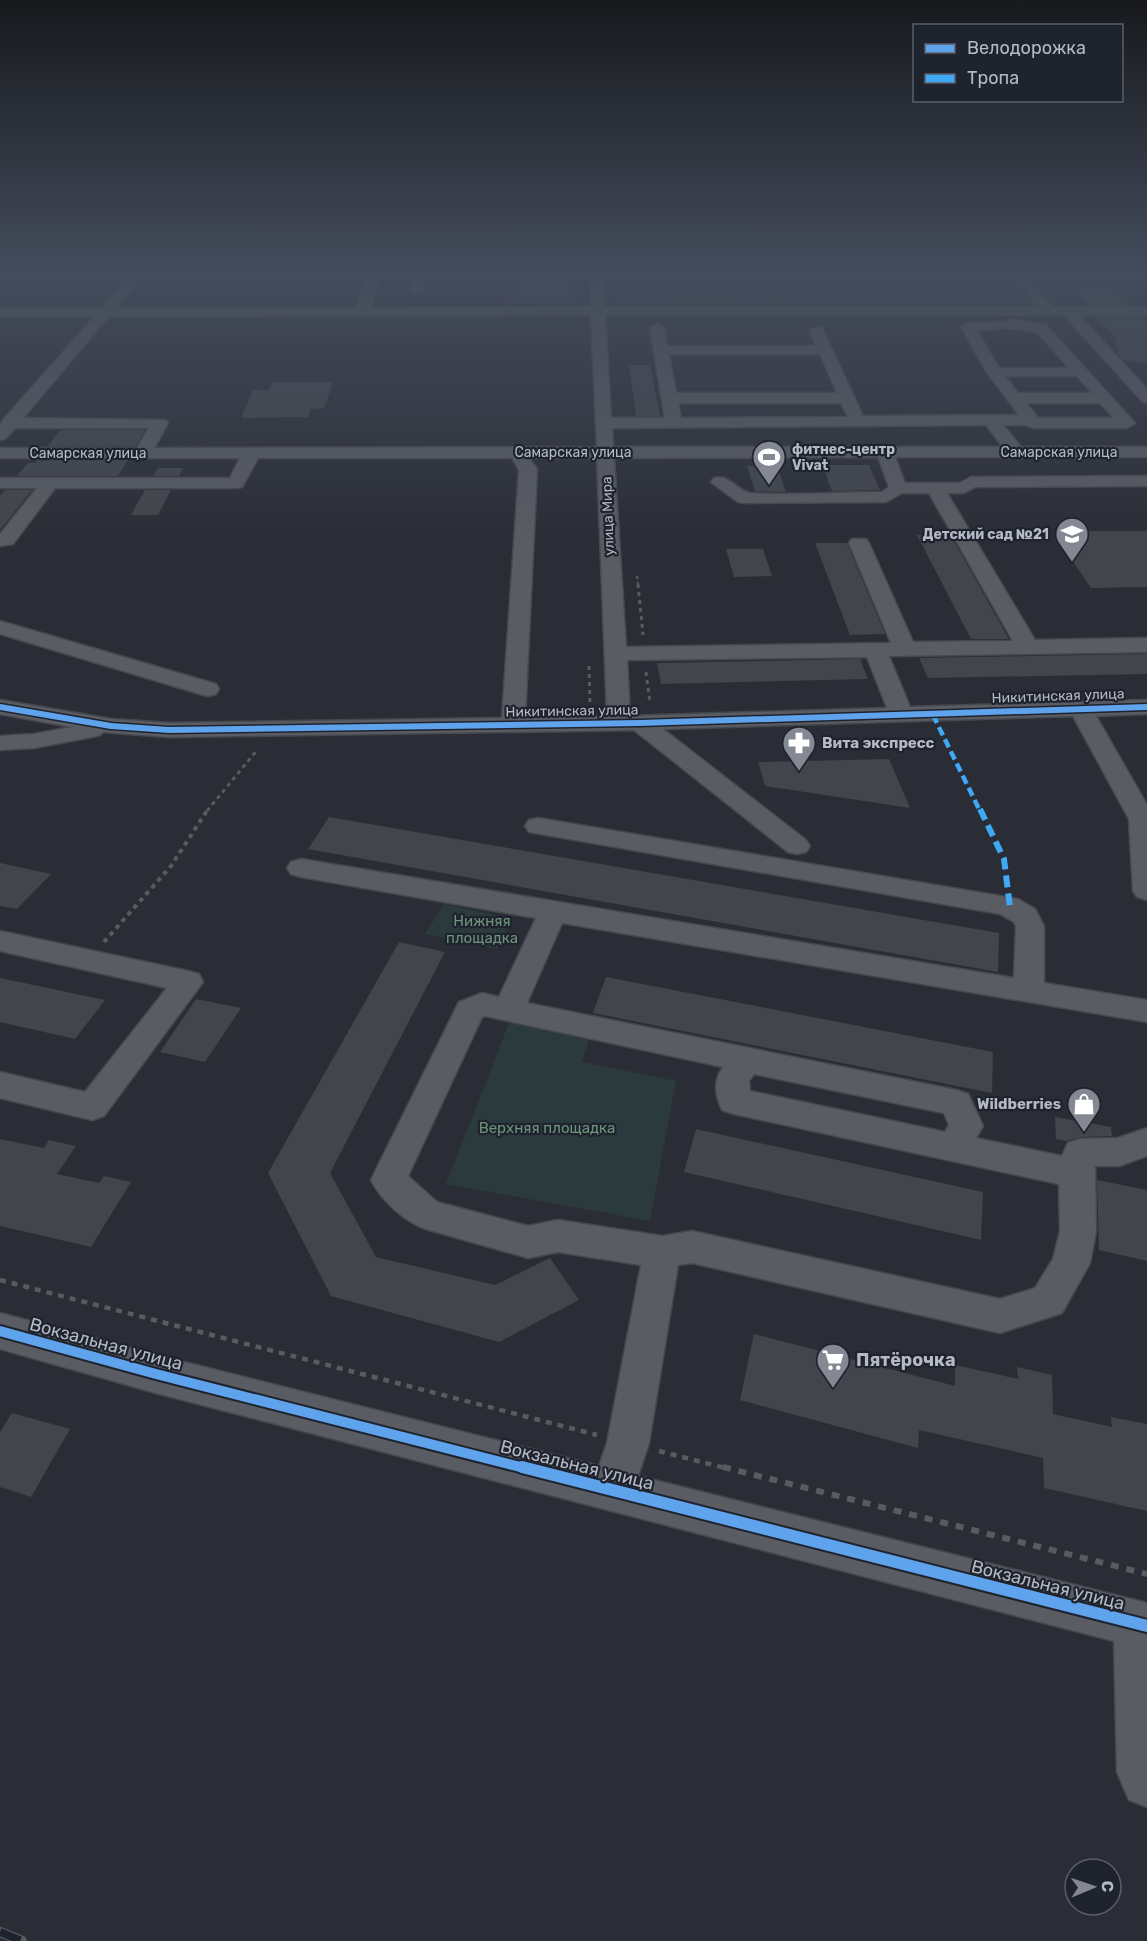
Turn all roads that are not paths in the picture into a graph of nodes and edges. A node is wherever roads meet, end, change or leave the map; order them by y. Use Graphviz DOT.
graph roads {
  1 [pos="62,363"];
  2 [pos="603,363"];
  3 [pos="663,363"];
  4 [pos="832,363"];
  5 [pos="989,363"];
  6 [pos="1072,363"];
  7 [pos="1114,363"];
  8 [pos="1125,363"];
  9 [pos="1136,364"];
  10 [pos="994,372"];
  11 [pos="1081,372"];
  12 [pos="1129,378"];
  13 [pos="1147,380"];
  14 [pos="669,398"];
  15 [pos="847,398"];
  16 [pos="1014,398"];
  17 [pos="1104,398"];
  18 [pos="1147,398"];
  19 [pos="991,420"];
  20 [pos="1031,420"];
  21 [pos="604,423"];
  22 [pos="674,423"];
  23 [pos="858,423"];
  24 [pos="5,429"];
  25 [pos="252,452"];
  26 [pos="521,452"];
  27 [pos="606,452"];
  28 [pos="885,452"];
  29 [pos="1016,452"];
  30 [pos="1147,452"];
  31 [pos="0,453"];
  32 [pos="142,453"];
  33 [pos="1147,481"];
  34 [pos="720,482"];
  35 [pos="0,483"];
  36 [pos="50,483"];
  37 [pos="898,488"];
  38 [pos="935,488"];
  39 [pos="0,540"];
  40 [pos="859,543"];
  41 [pos="0,627"];
  42 [pos="1147,645"];
  43 [pos="1028,647"];
  44 [pos="905,649"];
  45 [pos="874,650"];
  46 [pos="614,654"];
  47 [pos="208,689"];
  48 [pos="0,707"];
  49 [pos="1147,707"];
  50 [pos="1081,709"];
  51 [pos="902,716"];
  52 [pos="636,719"];
  53 [pos="111,726"];
  54 [pos="513,726"];
  55 [pos="0,743"];
  56 [pos="538,826"];
  57 [pos="797,846"];
  58 [pos="301,868"];
  59 [pos="1147,891"];
  60 [pos="553,912"];
  61 [pos="0,941"];
  62 [pos="1029,991"];
  63 [pos="508,1010"];
  64 [pos="1147,1011"];
  65 [pos="746,1060"];
  66 [pos="0,1084"];
  67 [pos="1147,1142"];
  68 [pos="953,1148"];
  69 [pos="1076,1173"];
  70 [pos="662,1252"];
  71 [pos="0,1331"];
  72 [pos="612,1488"];
  73 [pos="1142,1625"];
  74 [pos="1147,1782"];
  1 -- 24 [label="street"];
  2 -- 21 [label="street, улица Мира"];
  3 -- 14 [label="street"];
  4 -- 15 [label="street"];
  5 -- 10 [label="street"];
  6 -- 11 [label="street"];
  7 -- 12 [label="street"];
  8 -- 9 [label="street"];
  10 -- 11 [label="street"];
  10 -- 16 [label="street"];
  11 -- 17 [label="street"];
  12 -- 13 [label="street"];
  12 -- 18 [label="street"];
  14 -- 15 [label="street"];
  14 -- 22 [label="street"];
  15 -- 23 [label="street"];
  16 -- 17 [label="street"];
  16 -- 20 [label="street"];
  17 -- 20 [label="street"];
  19 -- 20 [label="street"];
  19 -- 23 [label="street"];
  19 -- 29 [label="street"];
  21 -- 22 [label="street"];
  21 -- 27 [label="street, улица Мира"];
  22 -- 23 [label="street"];
  24 -- 32 [label="street"];
  25 -- 26 [label="street, Самарская улица"];
  25 -- 32 [label="street, Самарская улица"];
  25 -- 36 [label="street"];
  26 -- 27 [label="street, Самарская улица"];
  26 -- 54 [label="street"];
  27 -- 28 [label="street, Самарская улица"];
  27 -- 46 [label="street, улица Мира"];
  28 -- 29 [label="street, Самарская улица"];
  28 -- 37 [label="street"];
  29 -- 30 [label="street, Самарская улица"];
  31 -- 32 [label="street, Самарская улица"];
  33 -- 38 [label="street"];
  34 -- 37 [label="street"];
  35 -- 36 [label="street"];
  36 -- 39 [label="street"];
  37 -- 38 [label="street"];
  38 -- 43 [label="street"];
  40 -- 44 [label="street"];
  41 -- 47 [label="street"];
  42 -- 43 [label="street"];
  43 -- 44 [label="street"];
  44 -- 45 [label="street"];
  45 -- 46 [label="street"];
  45 -- 51 [label="street"];
  46 -- 52 [label="street, улица Мира"];
  48 -- 53 [label="street, Никитинская улица"];
  49 -- 50 [label="street, Никитинская улица"];
  50 -- 51 [label="street, Никитинская улица"];
  50 -- 59 [label="street"];
  51 -- 52 [label="street, Никитинская улица"];
  52 -- 54 [label="street, Никитинская улица"];
  52 -- 57 [label="street"];
  53 -- 54 [label="street, Никитинская улица"];
  53 -- 55 [label="street"];
  56 -- 62 [label="street"];
  58 -- 60 [label="street"];
  60 -- 62 [label="street"];
  60 -- 63 [label="street"];
  61 -- 66 [label="street"];
  62 -- 64 [label="street"];
  63 -- 65 [label="street"];
  63 -- 70 [label="street"];
  65 -- 68 [label="street"];
  65 -- 68 [label="street"];
  67 -- 69 [label="street"];
  68 -- 69 [label="street"];
  69 -- 70 [label="street"];
  70 -- 72 [label="street"];
  71 -- 72 [label="street, Вокзальная улица"];
  72 -- 73 [label="street, Вокзальная улица"];
  73 -- 74 [label="street"];
}
